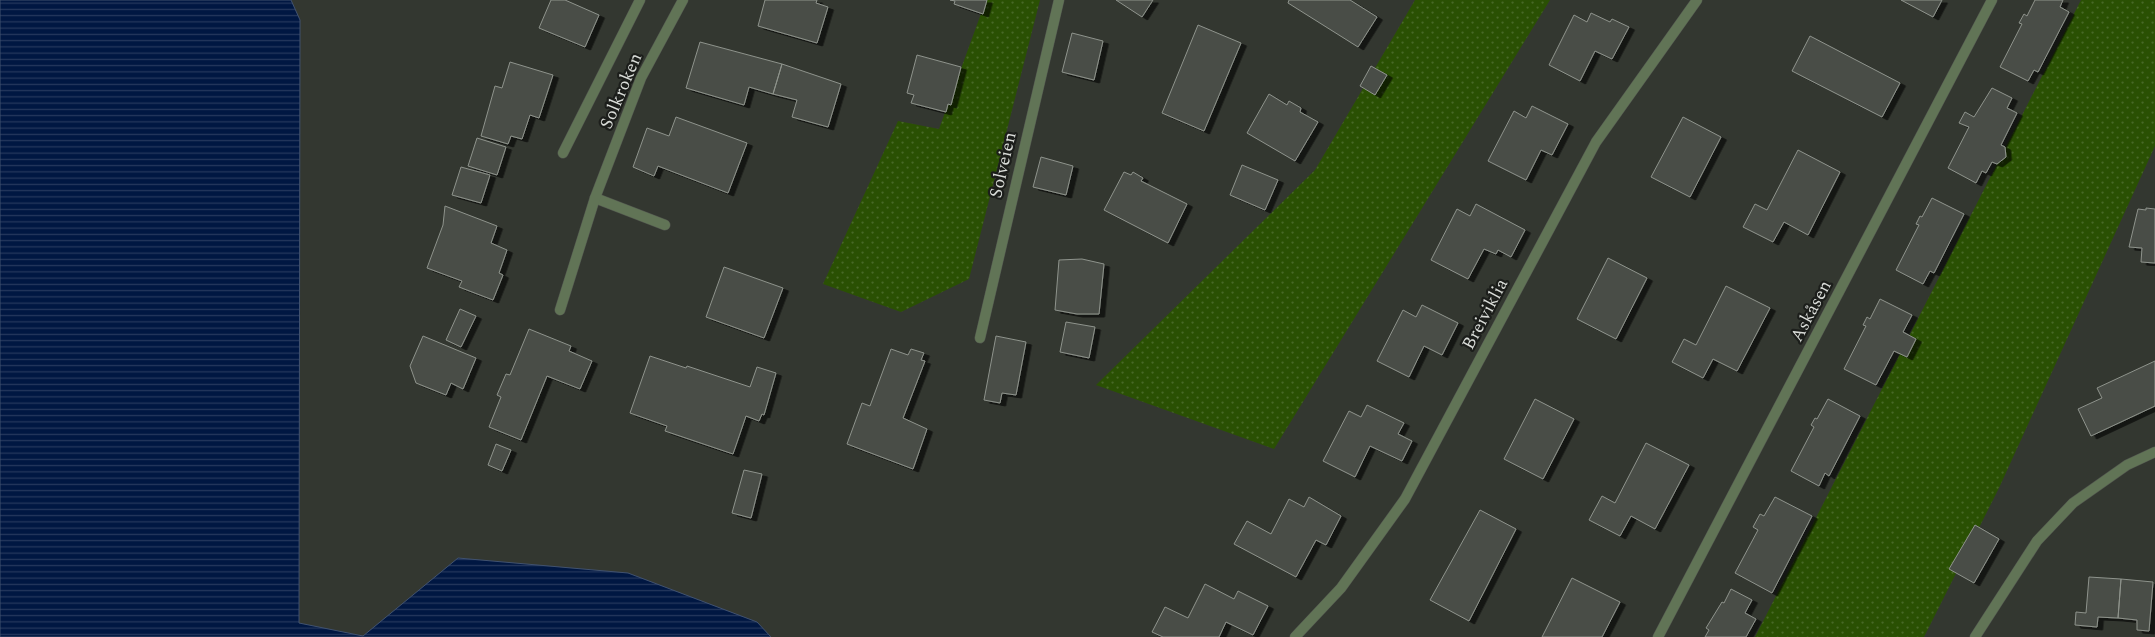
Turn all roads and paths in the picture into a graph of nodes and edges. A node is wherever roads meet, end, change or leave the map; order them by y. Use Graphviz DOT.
graph roads {
  1 [pos="640,0"];
  2 [pos="683,0"];
  3 [pos="1059,0"];
  4 [pos="1697,0"];
  5 [pos="1992,0"];
  6 [pos="563,153"];
  7 [pos="595,198"];
  8 [pos="665,225"];
  9 [pos="560,310"];
  10 [pos="980,338"];
  11 [pos="2155,452"];
  12 [pos="1294,637"];
  13 [pos="1658,637"];
  14 [pos="1975,637"];
  1 -- 6 [label="street, Solkroken"];
  2 -- 7 [label="street, Solkroken"];
  3 -- 10 [label="street, Solveien"];
  4 -- 12 [label="street, Breiviklia"];
  5 -- 13 [label="street, Askåsen"];
  7 -- 8 [label="street"];
  7 -- 9 [label="street, Solkroken"];
  11 -- 14 [label="street"];
}
